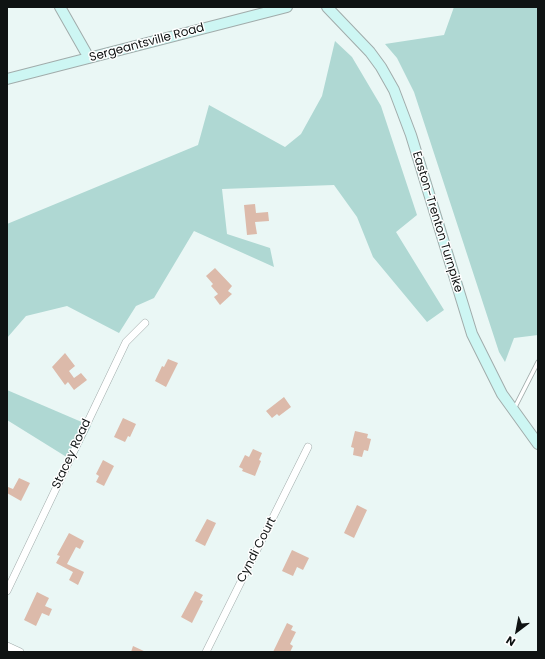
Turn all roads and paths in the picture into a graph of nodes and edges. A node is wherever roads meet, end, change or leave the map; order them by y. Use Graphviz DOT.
graph roads {
  1 [pos="60,7"];
  2 [pos="287,7"];
  3 [pos="327,7"];
  4 [pos="89,58"];
  5 [pos="7,79"];
  6 [pos="145,324"];
  7 [pos="538,362"];
  8 [pos="514,410"];
  9 [pos="538,444"];
  10 [pos="308,447"];
  11 [pos="7,592"];
  12 [pos="7,646"];
  13 [pos="20,652"];
  14 [pos="206,652"];
  1 -- 4 [label="main road"];
  2 -- 4 [label="main road, Sergeantsville Road"];
  3 -- 8 [label="main road, Easton-Trenton Turnpike"];
  4 -- 5 [label="main road, Sergeantsville Road"];
  6 -- 11 [label="street, Stacey Road"];
  7 -- 8 [label="lane"];
  8 -- 9 [label="main road, Easton-Trenton Turnpike"];
  10 -- 14 [label="street, Cyndi Court"];
  12 -- 13 [label="street"];
}
